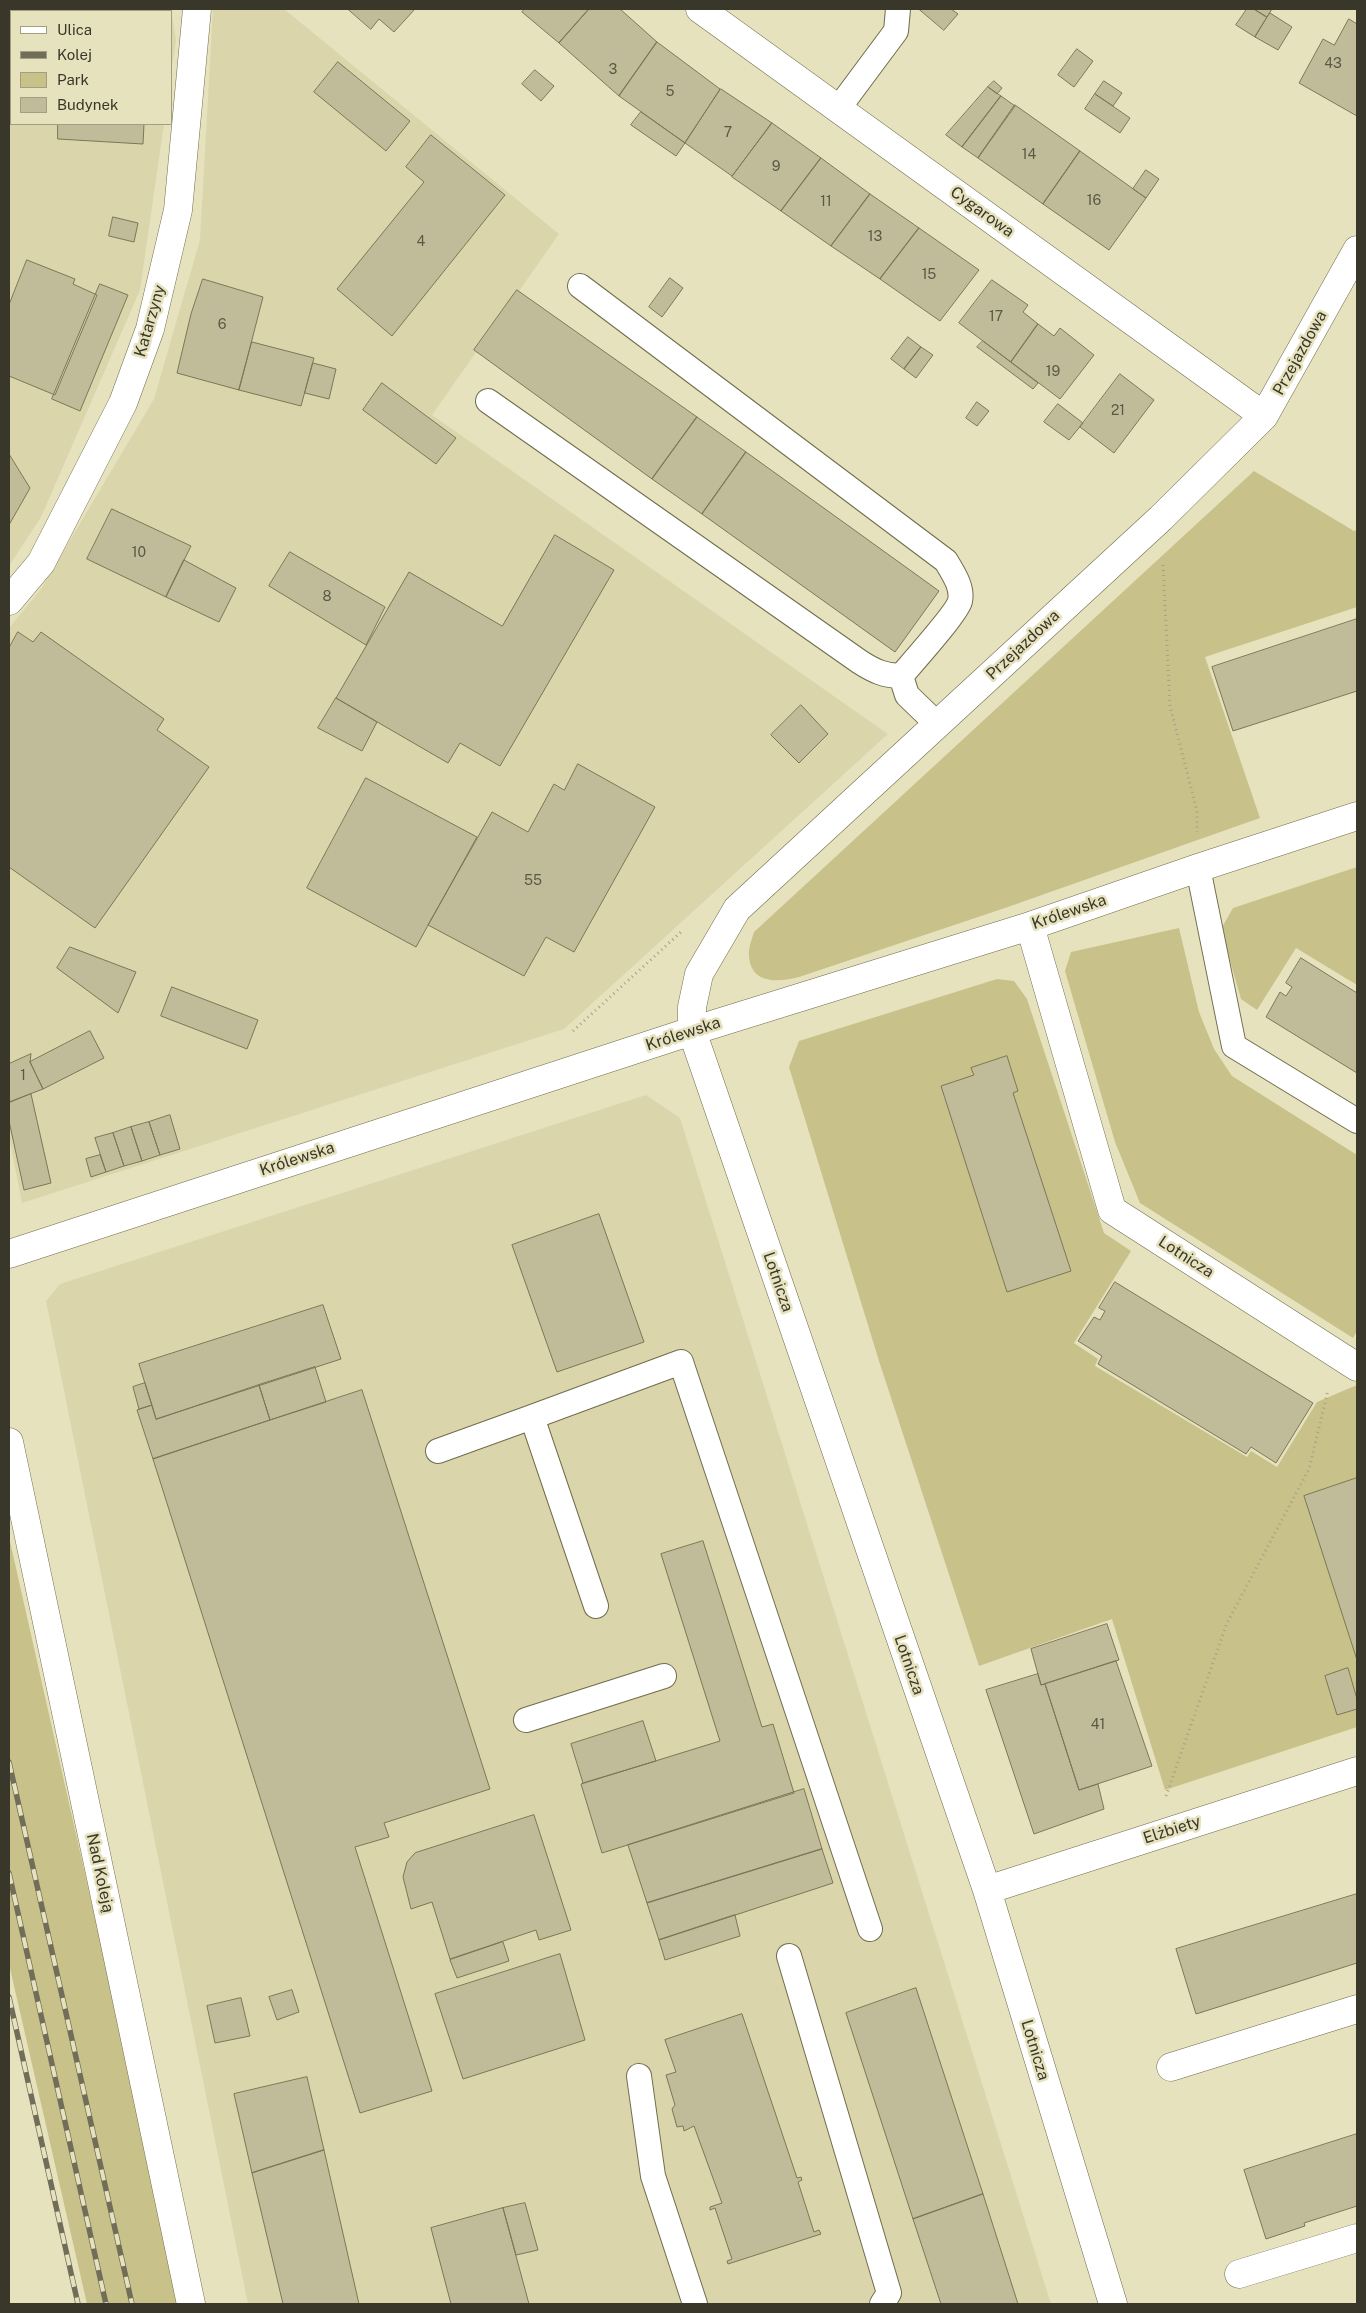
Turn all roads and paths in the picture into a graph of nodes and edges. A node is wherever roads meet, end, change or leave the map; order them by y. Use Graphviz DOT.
graph roads {
  1 [pos="197,9"];
  2 [pos="700,9"];
  3 [pos="898,9"];
  4 [pos="838,109"];
  5 [pos="1357,250"];
  6 [pos="580,286"];
  7 [pos="488,400"];
  8 [pos="1264,416"];
  9 [pos="1161,518"];
  10 [pos="9,601"];
  11 [pos="901,676"];
  12 [pos="937,724"];
  13 [pos="1357,816"];
  14 [pos="1198,868"];
  15 [pos="1030,926"];
  16 [pos="692,1031"];
  17 [pos="1357,1121"];
  18 [pos="9,1254"];
  19 [pos="1352,1363"];
  20 [pos="532,1418"];
  21 [pos="9,1442"];
  22 [pos="438,1451"];
  23 [pos="596,1606"];
  24 [pos="664,1676"];
  25 [pos="526,1720"];
  26 [pos="1357,1771"];
  27 [pos="1152,1837"];
  28 [pos="987,1890"];
  29 [pos="870,1929"];
  30 [pos="789,1956"];
  31 [pos="1357,2008"];
  32 [pos="1171,2067"];
  33 [pos="639,2076"];
  34 [pos="1357,2238"];
  35 [pos="1239,2274"];
  36 [pos="191,2304"];
  37 [pos="695,2304"];
  38 [pos="882,2304"];
  39 [pos="1113,2304"];
  1 -- 10 [label="street, Katarzyny"];
  2 -- 4 [label="street, Cygarowa"];
  3 -- 4 [label="lane"];
  4 -- 8 [label="street, Cygarowa"];
  5 -- 8 [label="street, Przejazdowa"];
  6 -- 11 [label="lane"];
  7 -- 11 [label="lane"];
  8 -- 9 [label="street, Przejazdowa"];
  9 -- 12 [label="street, Przejazdowa"];
  9 -- 14 [label="path"];
  11 -- 12 [label="lane"];
  12 -- 16 [label="street, Przejazdowa"];
  13 -- 14 [label="street, Królewska"];
  14 -- 15 [label="street, Królewska"];
  14 -- 17 [label="lane"];
  15 -- 16 [label="street, Królewska"];
  15 -- 19 [label="street, Lotnicza"];
  16 -- 18 [label="street, Królewska"];
  16 -- 28 [label="street, Lotnicza"];
  19 -- 27 [label="path"];
  20 -- 22 [label="lane"];
  20 -- 23 [label="lane"];
  20 -- 29 [label="lane"];
  21 -- 36 [label="street, Nad Koleją"];
  24 -- 25 [label="lane"];
  26 -- 27 [label="street, Elżbiety"];
  27 -- 28 [label="street, Elżbiety"];
  28 -- 39 [label="street, Lotnicza"];
  30 -- 38 [label="lane"];
  31 -- 32 [label="street"];
  33 -- 37 [label="lane"];
  34 -- 35 [label="street"];
}
